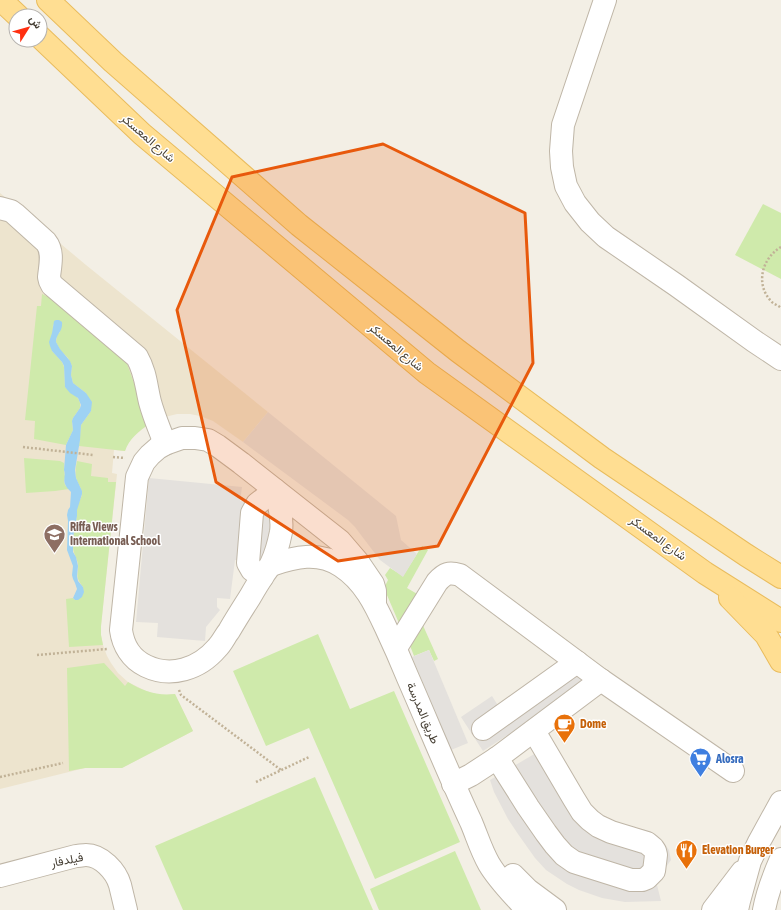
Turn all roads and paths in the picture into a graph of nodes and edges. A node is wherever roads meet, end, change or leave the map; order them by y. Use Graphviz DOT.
graph roads {
  1 [pos="1,0"];
  2 [pos="48,0"];
  3 [pos="604,0"];
  4 [pos="10,8"];
  5 [pos="48,45"];
  6 [pos="0,208"];
  7 [pos="781,247"];
  8 [pos="781,308"];
  9 [pos="781,358"];
  10 [pos="165,444"];
  11 [pos="23,448"];
  12 [pos="93,455"];
  13 [pos="113,457"];
  14 [pos="130,459"];
  15 [pos="275,490"];
  16 [pos="746,555"];
  17 [pos="781,565"];
  18 [pos="267,571"];
  19 [pos="705,573"];
  20 [pos="781,577"];
  21 [pos="375,603"];
  22 [pos="781,621"];
  23 [pos="126,647"];
  24 [pos="396,648"];
  25 [pos="37,656"];
  26 [pos="781,661"];
  27 [pos="577,662"];
  28 [pos="172,671"];
  29 [pos="601,680"];
  30 [pos="483,729"];
  31 [pos="534,731"];
  32 [pos="309,757"];
  33 [pos="497,758"];
  34 [pos="63,763"];
  35 [pos="281,770"];
  36 [pos="733,771"];
  37 [pos="0,777"];
  38 [pos="256,782"];
  39 [pos="453,784"];
  40 [pos="781,802"];
  41 [pos="471,822"];
  42 [pos="781,859"];
  43 [pos="750,861"];
  44 [pos="0,876"];
  45 [pos="126,910"];
  46 [pos="528,910"];
  47 [pos="555,910"];
  48 [pos="713,910"];
  49 [pos="737,910"];
  50 [pos="764,910"];
  1 -- 4 [label="main road"];
  2 -- 16 [label="main road"];
  3 -- 9 [label="street"];
  5 -- 19 [label="main road, شارع المعسكر"];
  6 -- 10 [label="street"];
  7 -- 8 [label="path"];
  10 -- 15 [label="street"];
  10 -- 23 [label="street"];
  11 -- 12 [label="path"];
  13 -- 14 [label="path"];
  15 -- 18 [label="street"];
  15 -- 18 [label="street"];
  15 -- 21 [label="street"];
  16 -- 17 [label="main road"];
  16 -- 20 [label="main road"];
  18 -- 21 [label="street"];
  18 -- 28 [label="street"];
  19 -- 22 [label="main road, شارع المعسكر"];
  19 -- 26 [label="main road"];
  21 -- 24 [label="street, طريق المدرسة"];
  23 -- 25 [label="path"];
  23 -- 28 [label="street"];
  24 -- 27 [label="street"];
  24 -- 39 [label="street, طريق المدرسة"];
  27 -- 29 [label="street"];
  27 -- 30 [label="street"];
  28 -- 35 [label="path"];
  29 -- 31 [label="street"];
  29 -- 36 [label="street"];
  31 -- 33 [label="street"];
  31 -- 33 [label="street"];
  32 -- 35 [label="path"];
  33 -- 39 [label="street"];
  34 -- 37 [label="path"];
  35 -- 38 [label="path"];
  39 -- 41 [label="street, طريق المدرسة"];
  40 -- 43 [label="street"];
  41 -- 46 [label="street, طريق المدرسة"];
  41 -- 47 [label="street, طريق المدرسة"];
  42 -- 50 [label="street"];
  43 -- 48 [label="street"];
  43 -- 49 [label="street"];
  44 -- 45 [label="street, فيلدفار"];
}
